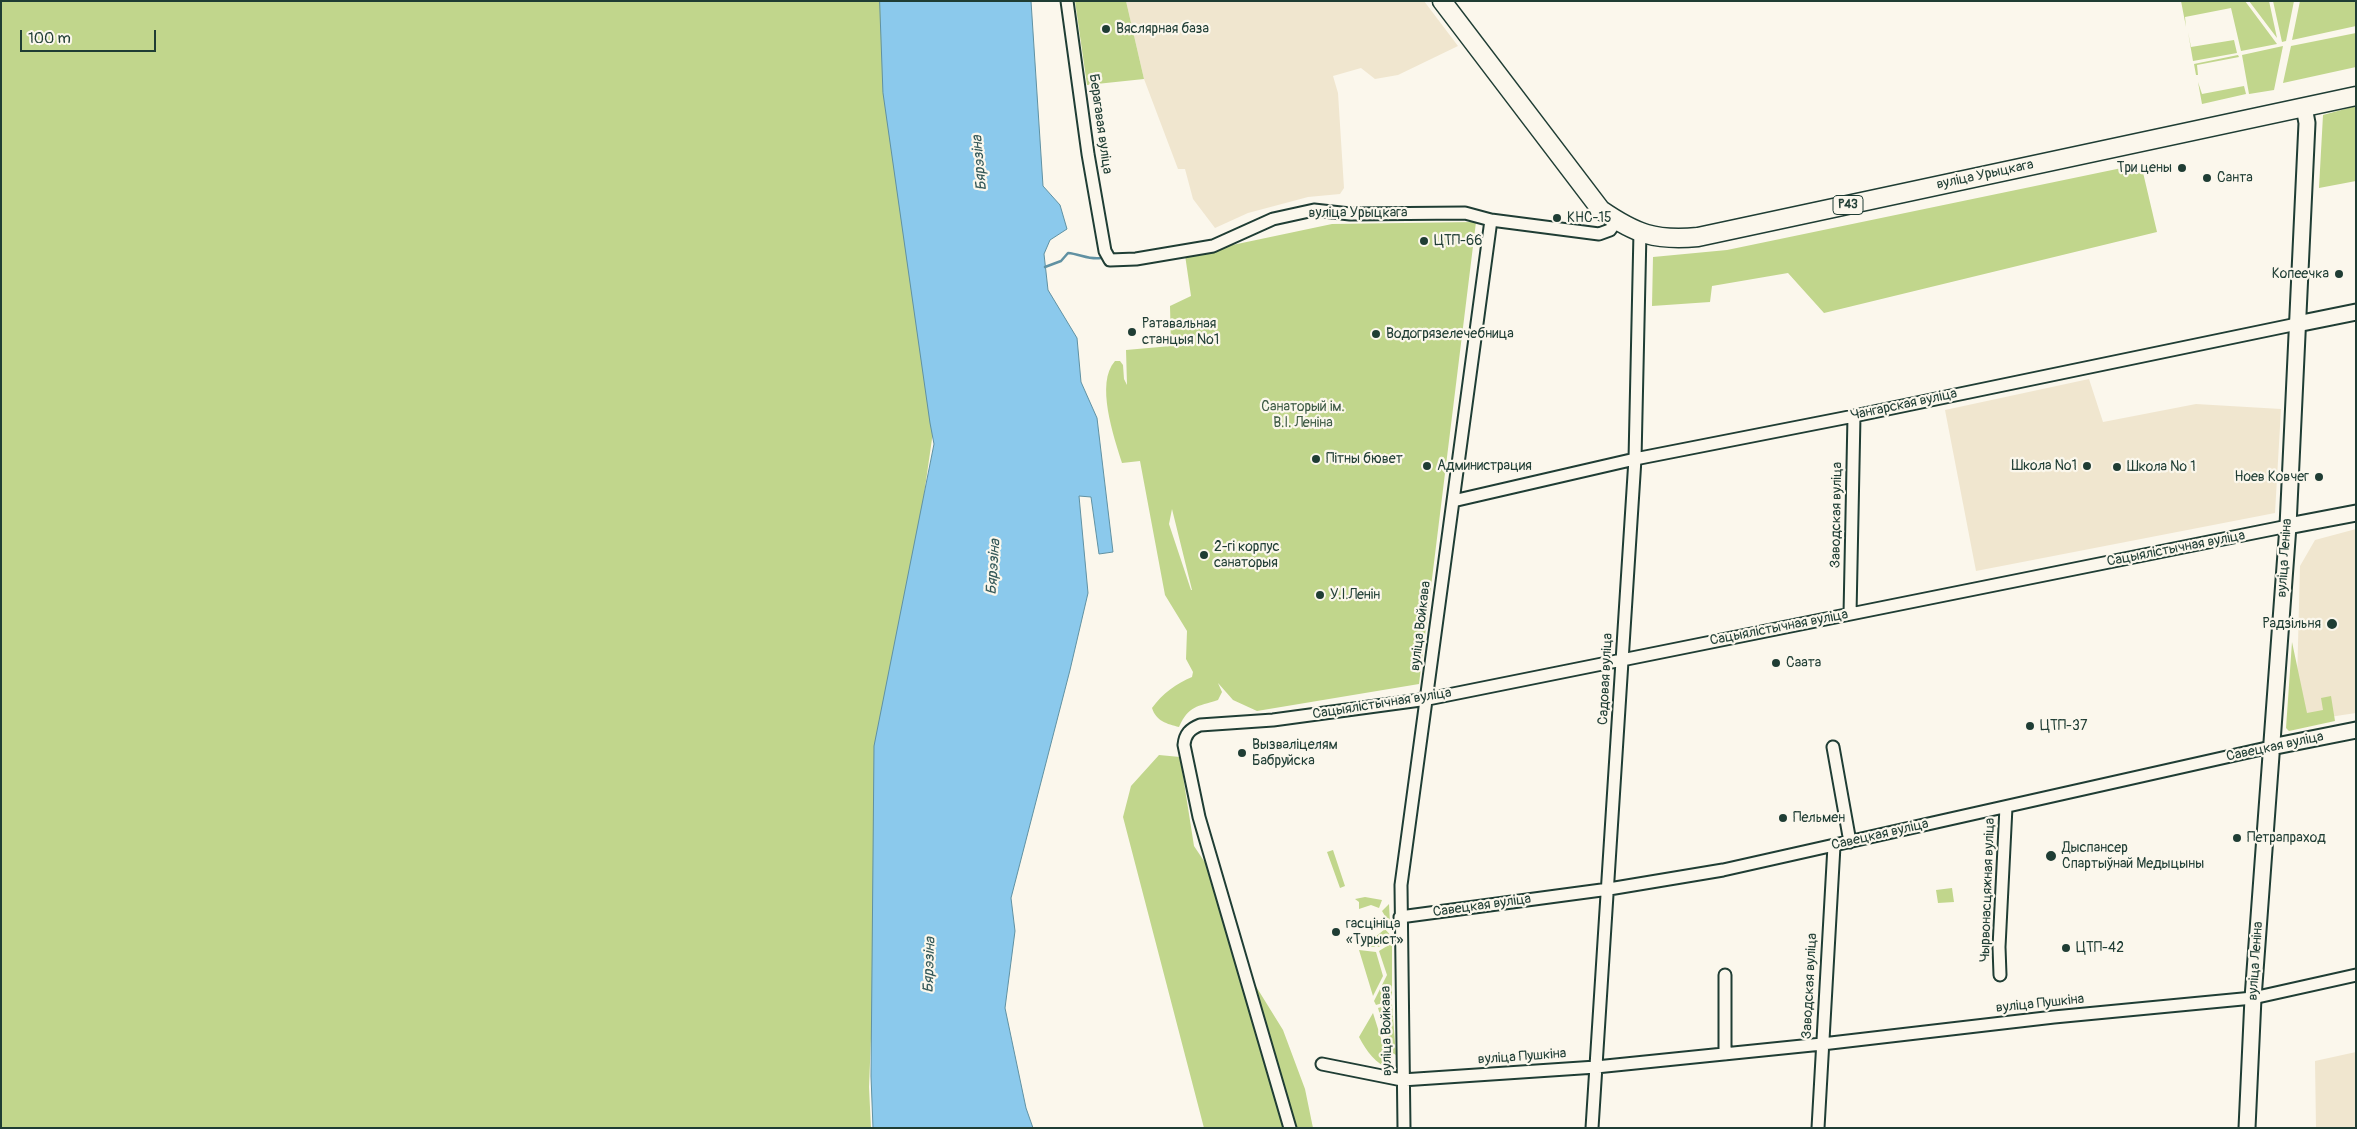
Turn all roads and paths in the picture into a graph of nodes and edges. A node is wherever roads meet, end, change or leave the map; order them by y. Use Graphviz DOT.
graph roads {
  1 [pos="1067,1"];
  2 [pos="1442,1"];
  3 [pos="2356,96"];
  4 [pos="2304,107"];
  5 [pos="1491,220"];
  6 [pos="1617,220"];
  7 [pos="1640,232"];
  8 [pos="1105,251"];
  9 [pos="2356,312"];
  10 [pos="2297,324"];
  11 [pos="1854,416"];
  12 [pos="1635,459"];
  13 [pos="1453,501"];
  14 [pos="2356,513"];
  15 [pos="2288,526"];
  16 [pos="1850,614"];
  17 [pos="1622,659"];
  18 [pos="1428,699"];
  19 [pos="2356,730"];
  20 [pos="1833,746"];
  21 [pos="2271,747"];
  22 [pos="2006,807"];
  23 [pos="1850,842"];
  24 [pos="1834,846"];
  25 [pos="1609,889"];
  26 [pos="1400,917"];
  27 [pos="1725,975"];
  28 [pos="2000,975"];
  29 [pos="2356,975"];
  30 [pos="2253,998"];
  31 [pos="1822,1044"];
  32 [pos="1725,1054"];
  33 [pos="1322,1064"];
  34 [pos="1596,1067"];
  35 [pos="1402,1080"];
  36 [pos="1290,1128"];
  37 [pos="1404,1128"];
  38 [pos="1592,1128"];
  39 [pos="1818,1128"];
  40 [pos="2247,1128"];
  1 -- 8 [label="street, Берагавая вуліца"];
  2 -- 6 [label="main road, вуліца Урыцкага / Р43"];
  3 -- 4 [label="main road, вуліца Урыцкага / Р43"];
  4 -- 7 [label="main road, вуліца Урыцкага / Р43"];
  4 -- 10 [label="main road, вуліца Леніна"];
  5 -- 6 [label="street, вуліца Урыцкага"];
  5 -- 8 [label="street, вуліца Урыцкага"];
  5 -- 13 [label="street, вуліца Войкава"];
  6 -- 7 [label="main road, вуліца Урыцкага / Р43"];
  7 -- 12 [label="street, Садовая вуліца"];
  9 -- 10 [label="main road, Чангарская вуліца"];
  10 -- 11 [label="street, Чангарская вуліца"];
  10 -- 15 [label="main road, вуліца Леніна"];
  11 -- 12 [label="street, Чангарская вуліца"];
  11 -- 16 [label="street, Заводская вуліца"];
  12 -- 13 [label="street, Чангарская вуліца"];
  12 -- 17 [label="street, Садовая вуліца"];
  13 -- 18 [label="street, вуліца Войкава"];
  14 -- 15 [label="main road, Сацыялістычная вуліца"];
  15 -- 16 [label="street, Сацыялістычная вуліца"];
  15 -- 21 [label="main road, вуліца Леніна"];
  16 -- 17 [label="street, Сацыялістычная вуліца"];
  17 -- 18 [label="street, Сацыялістычная вуліца"];
  17 -- 25 [label="street, Садовая вуліца"];
  18 -- 26 [label="street, вуліца Войкава"];
  18 -- 36 [label="street, Сацыялістычная вуліца"];
  19 -- 21 [label="main road, Савецкая вуліца"];
  20 -- 23 [label="street"];
  21 -- 22 [label="street, Савецкая вуліца"];
  21 -- 30 [label="main road, вуліца Леніна"];
  22 -- 23 [label="street, Савецкая вуліца"];
  22 -- 28 [label="street, Чырвонасцяжная вуліца"];
  23 -- 24 [label="street, Савецкая вуліца"];
  24 -- 25 [label="street, Савецкая вуліца"];
  24 -- 31 [label="street, Заводская вуліца"];
  25 -- 26 [label="street, Савецкая вуліца"];
  25 -- 34 [label="street, Садовая вуліца"];
  26 -- 35 [label="street, вуліца Войкава"];
  27 -- 32 [label="street"];
  29 -- 30 [label="street, вуліца Пушкіна"];
  30 -- 31 [label="street, вуліца Пушкіна"];
  30 -- 40 [label="main road, вуліца Леніна"];
  31 -- 32 [label="street, вуліца Пушкіна"];
  31 -- 39 [label="street, Заводская вуліца"];
  32 -- 34 [label="street, вуліца Пушкіна"];
  33 -- 35 [label="street, вуліца Пушкіна"];
  34 -- 35 [label="street, вуліца Пушкіна"];
  34 -- 38 [label="street, Садовая вуліца"];
  35 -- 37 [label="street, вуліца Войкава"];
}
